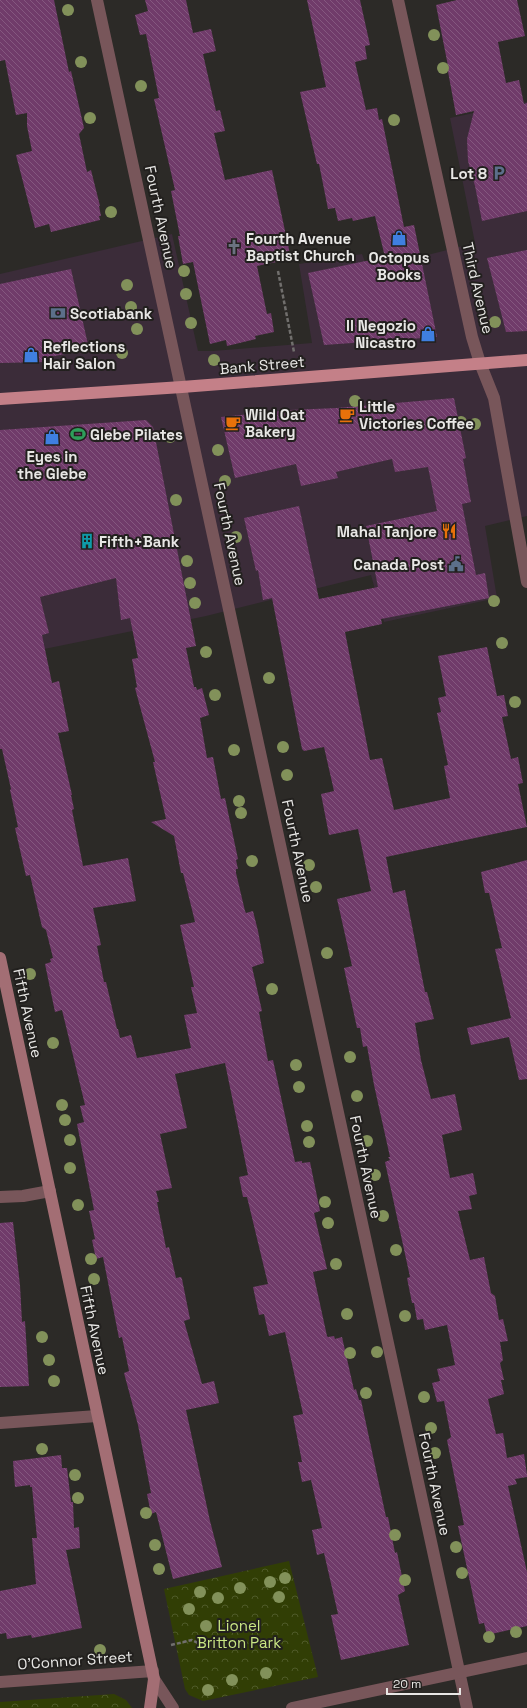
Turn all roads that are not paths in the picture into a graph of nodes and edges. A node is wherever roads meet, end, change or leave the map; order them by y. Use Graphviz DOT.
graph roads {
  1 [pos="97,0"];
  2 [pos="398,0"];
  3 [pos="527,360"];
  4 [pos="480,363"];
  5 [pos="182,388"];
  6 [pos="0,400"];
  7 [pos="527,582"];
  8 [pos="0,958"];
  9 [pos="50,1191"];
  10 [pos="0,1197"];
  11 [pos="97,1416"];
  12 [pos="0,1423"];
  13 [pos="527,1658"];
  14 [pos="459,1673"];
  15 [pos="153,1675"];
  16 [pos="0,1682"];
  17 [pos="150,1708"];
  18 [pos="173,1708"];
  19 [pos="292,1708"];
  20 [pos="467,1708"];
  1 -- 5 [label="street, Fourth Avenue"];
  2 -- 4 [label="street, Third Avenue"];
  3 -- 4 [label="main road, Bank Street"];
  4 -- 5 [label="main road, Bank Street"];
  4 -- 7 [label="street, Third Avenue"];
  5 -- 6 [label="main road, Bank Street"];
  5 -- 14 [label="street, Fourth Avenue"];
  8 -- 9 [label="street, Fifth Avenue"];
  9 -- 10 [label="street"];
  9 -- 11 [label="street, Fifth Avenue"];
  11 -- 12 [label="street"];
  11 -- 15 [label="street, Fifth Avenue"];
  13 -- 14 [label="street"];
  14 -- 19 [label="street"];
  14 -- 20 [label="street, Fourth Avenue"];
  15 -- 16 [label="street, O'Connor Street"];
  15 -- 17 [label="street, Fifth Avenue"];
  15 -- 18 [label="street"];
}
